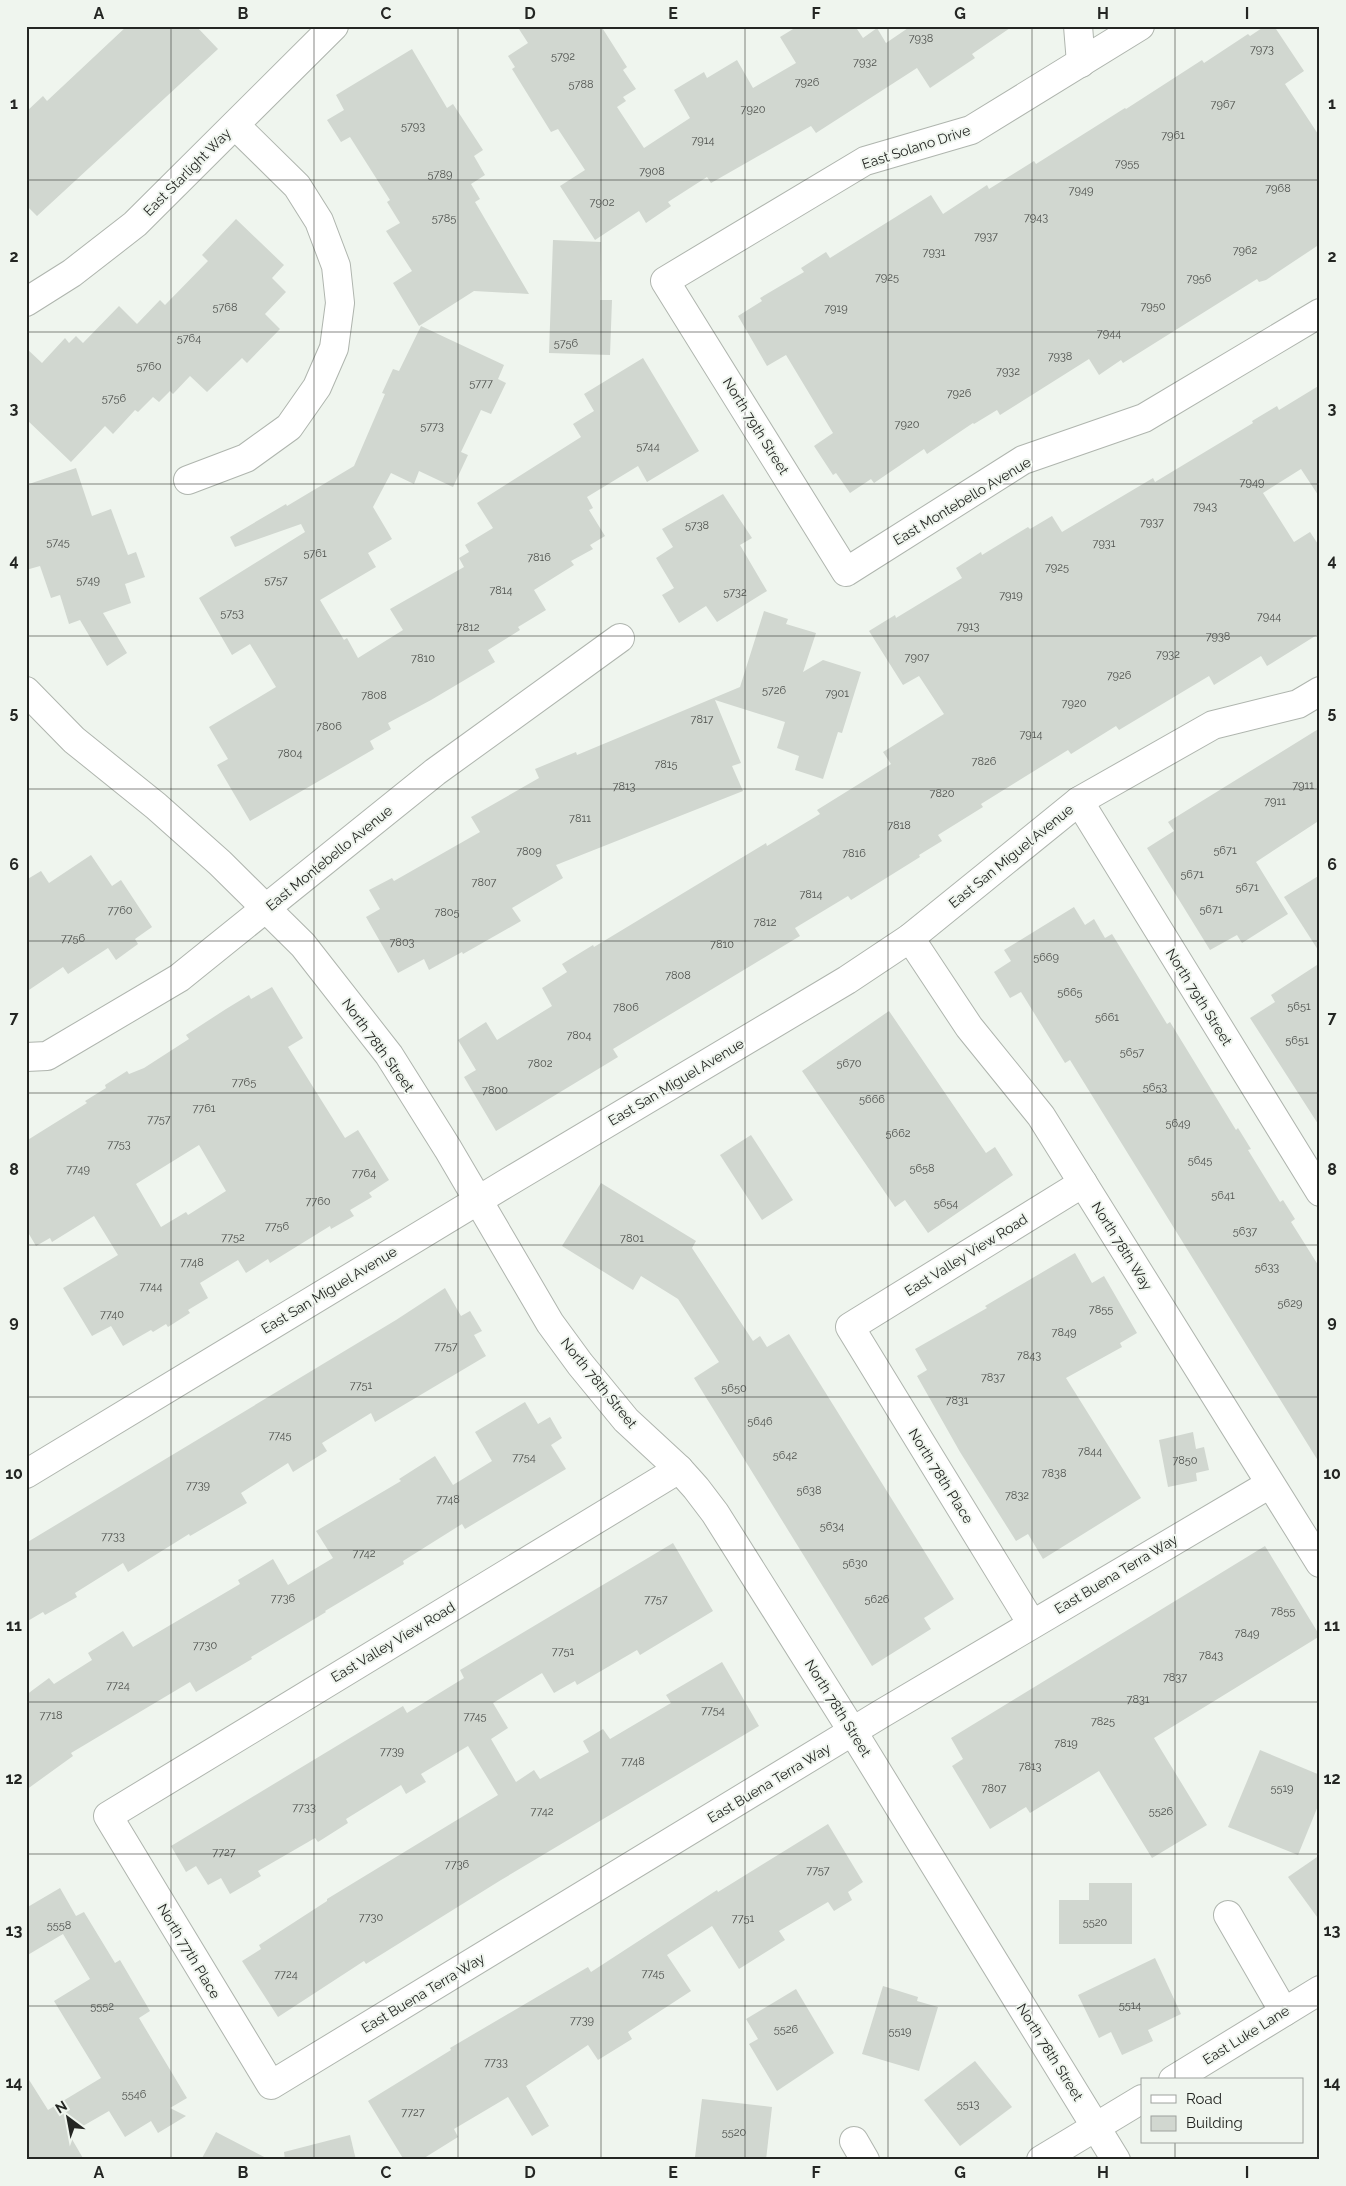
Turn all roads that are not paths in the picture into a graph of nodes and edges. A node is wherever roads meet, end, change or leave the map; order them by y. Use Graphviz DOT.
graph roads {
  1 [pos="334,26"];
  2 [pos="1078,26"];
  3 [pos="1140,26"];
  4 [pos="1082,62"];
  5 [pos="235,125"];
  6 [pos="665,281"];
  7 [pos="26,302"];
  8 [pos="1320,313"];
  9 [pos="188,480"];
  10 [pos="846,572"];
  11 [pos="620,638"];
  12 [pos="26,691"];
  13 [pos="1320,691"];
  14 [pos="1079,801"];
  15 [pos="267,909"];
  16 [pos="910,938"];
  17 [pos="26,1057"];
  18 [pos="1312,1162"];
  19 [pos="1083,1183"];
  20 [pos="1320,1192"];
  21 [pos="478,1200"];
  22 [pos="850,1327"];
  23 [pos="679,1469"];
  24 [pos="26,1474"];
  25 [pos="1270,1484"];
  26 [pos="1320,1563"];
  27 [pos="1032,1624"];
  28 [pos="853,1732"];
  29 [pos="108,1816"];
  30 [pos="1228,1915"];
  31 [pos="1320,1990"];
  32 [pos="1284,2012"];
  33 [pos="1176,2078"];
  34 [pos="270,2085"];
  35 [pos="1141,2100"];
  36 [pos="1096,2127"];
  37 [pos="1041,2160"];
  38 [pos="1116,2160"];
  1 -- 5 [label="street, East Starlight Way"];
  2 -- 4 [label="street"];
  3 -- 4 [label="street, East Solano Drive"];
  4 -- 6 [label="street, East Solano Drive"];
  5 -- 7 [label="street, East Starlight Way"];
  5 -- 9 [label="street"];
  6 -- 10 [label="street, North 79th Street"];
  8 -- 10 [label="street, East Montebello Avenue"];
  11 -- 15 [label="street, East Montebello Avenue"];
  12 -- 15 [label="street, North 78th Street"];
  13 -- 14 [label="street, East San Miguel Avenue"];
  14 -- 16 [label="street, East San Miguel Avenue"];
  14 -- 18 [label="street, North 79th Street"];
  15 -- 17 [label="street, East Montebello Avenue"];
  15 -- 21 [label="street, North 78th Street"];
  16 -- 19 [label="street, North 78th Way"];
  16 -- 21 [label="street, East San Miguel Avenue"];
  18 -- 20 [label="street, North 79th Street"];
  19 -- 22 [label="street, East Valley View Road"];
  19 -- 25 [label="street, North 78th Way"];
  21 -- 23 [label="street, North 78th Street"];
  21 -- 24 [label="street, East San Miguel Avenue"];
  22 -- 27 [label="street, North 78th Place"];
  23 -- 28 [label="street, North 78th Street"];
  23 -- 29 [label="street, East Valley View Road"];
  25 -- 26 [label="street, North 78th Way"];
  25 -- 27 [label="street, East Buena Terra Way"];
  27 -- 28 [label="street, East Buena Terra Way"];
  28 -- 34 [label="street, East Buena Terra Way"];
  28 -- 36 [label="street, North 78th Street"];
  29 -- 34 [label="street, North 77th Place"];
  30 -- 32 [label="street"];
  31 -- 32 [label="street, East Luke Lane"];
  32 -- 33 [label="street, East Luke Lane"];
  35 -- 36 [label="street"];
  36 -- 37 [label="street"];
  36 -- 38 [label="street, North 78th Street"];
}
